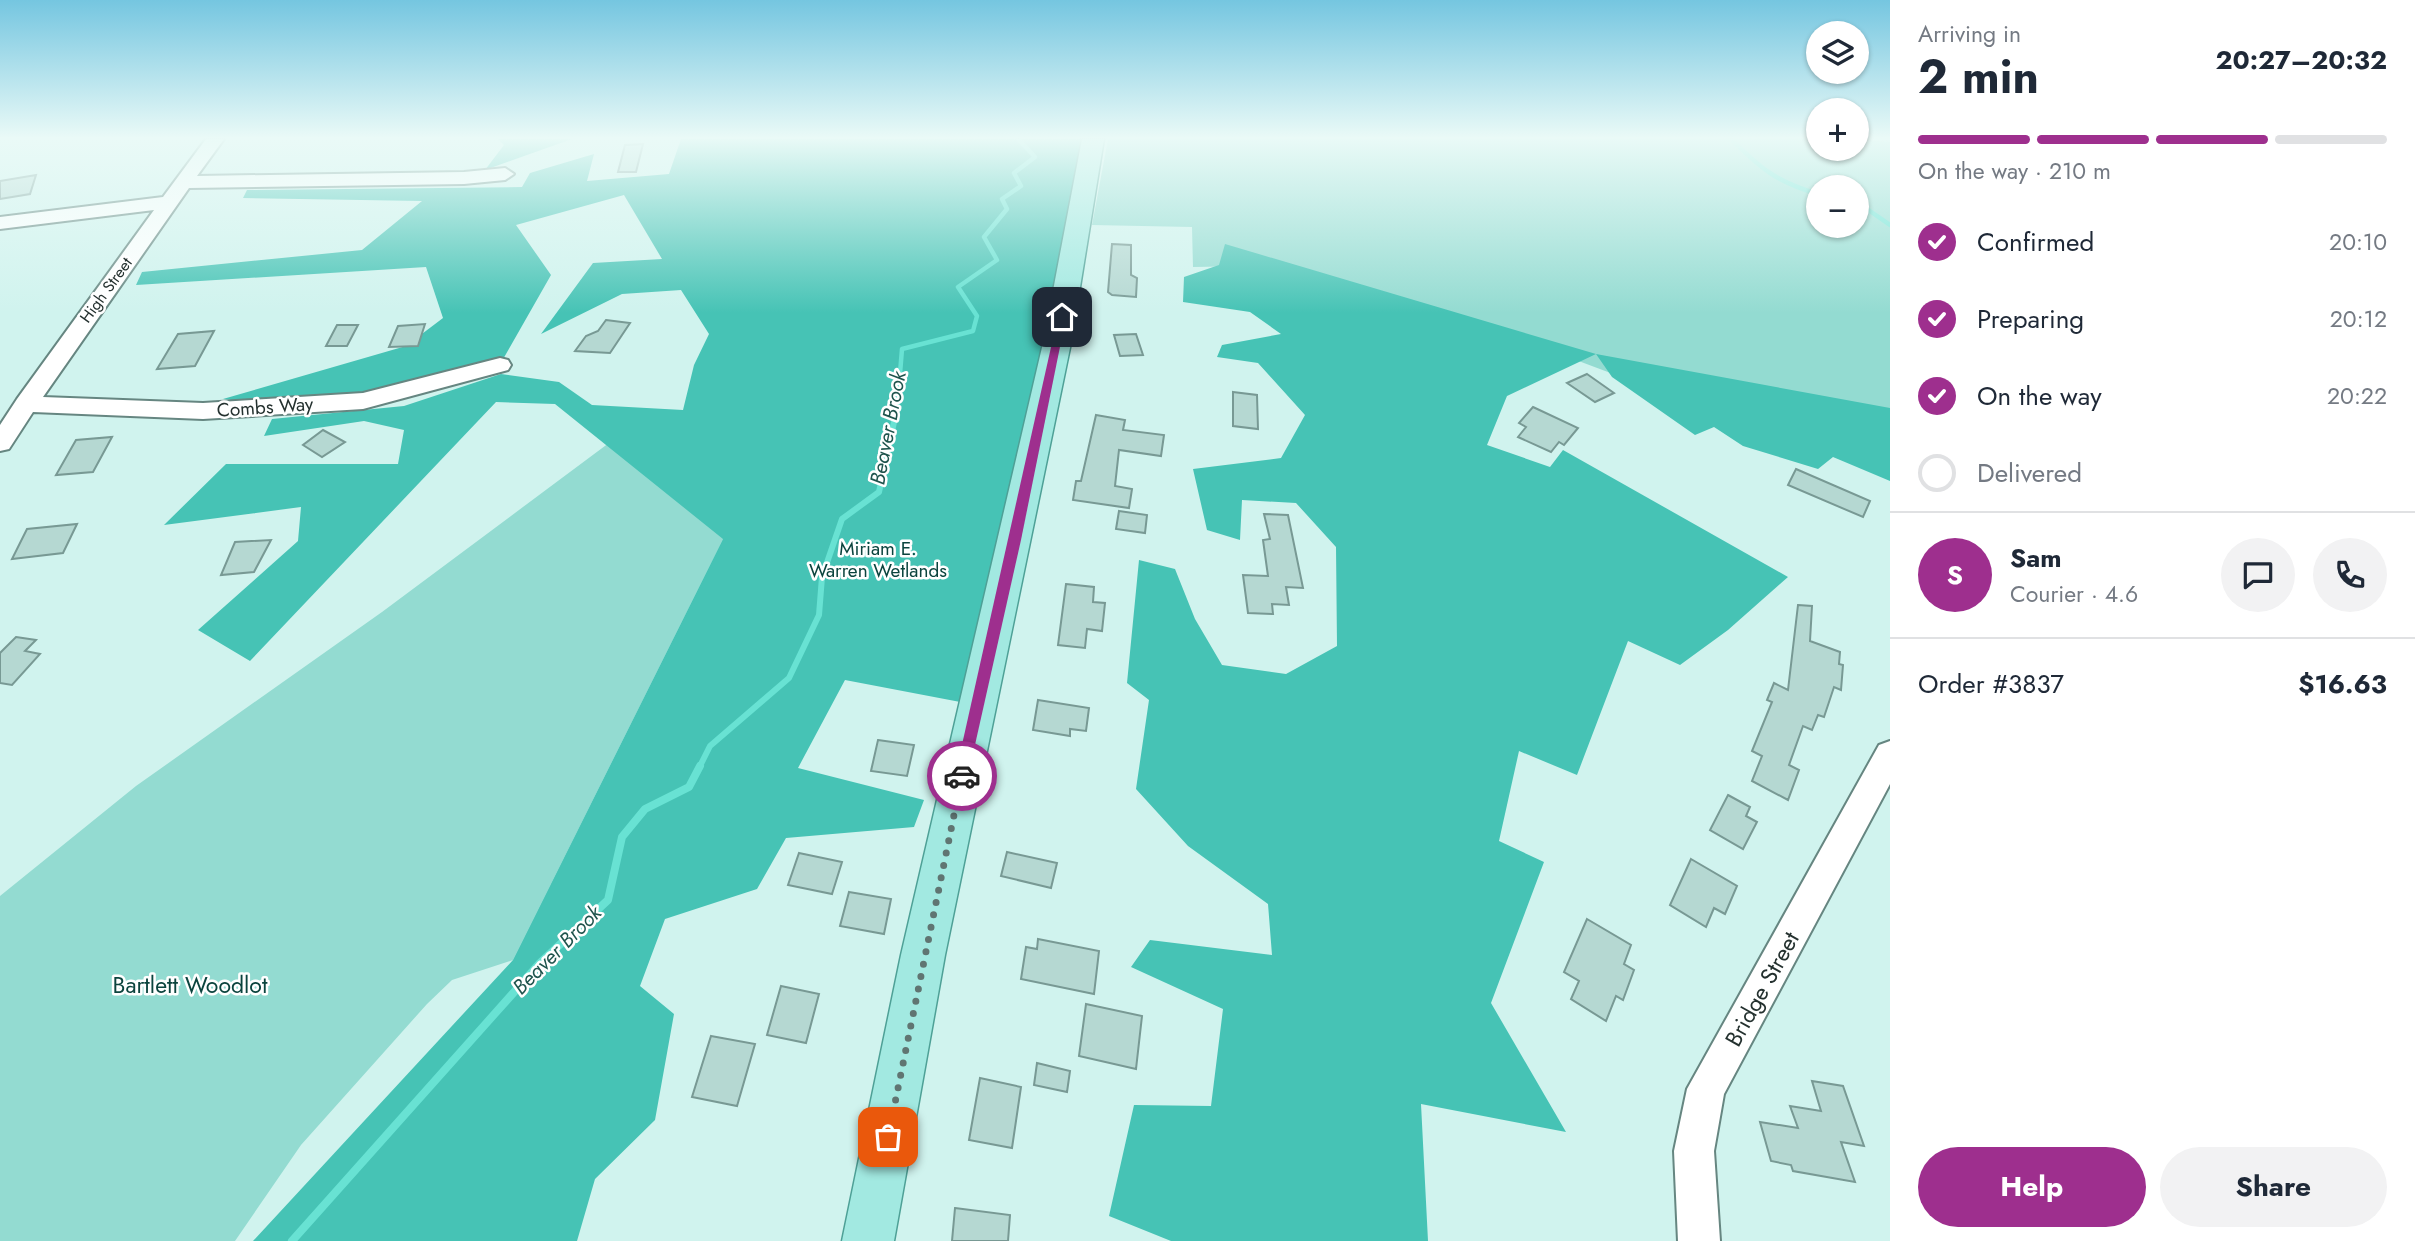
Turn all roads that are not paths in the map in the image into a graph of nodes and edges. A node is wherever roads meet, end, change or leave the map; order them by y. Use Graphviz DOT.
graph roads {
  1 [pos="173,197"];
  2 [pos="1083,197"];
  3 [pos="169,202"];
  4 [pos="0,223"];
  5 [pos="500,365"];
  6 [pos="25,404"];
  7 [pos="0,443"];
  8 [pos="1887,769"];
  9 [pos="868,1241"];
  10 [pos="1699,1241"];
  1 -- 3 [label="street, High Street"];
  2 -- 9 [label="main road"];
  3 -- 4 [label="street"];
  3 -- 6 [label="street, High Street"];
  5 -- 6 [label="street, Combs Way"];
  6 -- 7 [label="street, High Street"];
  8 -- 10 [label="street, Bridge Street"];
}
